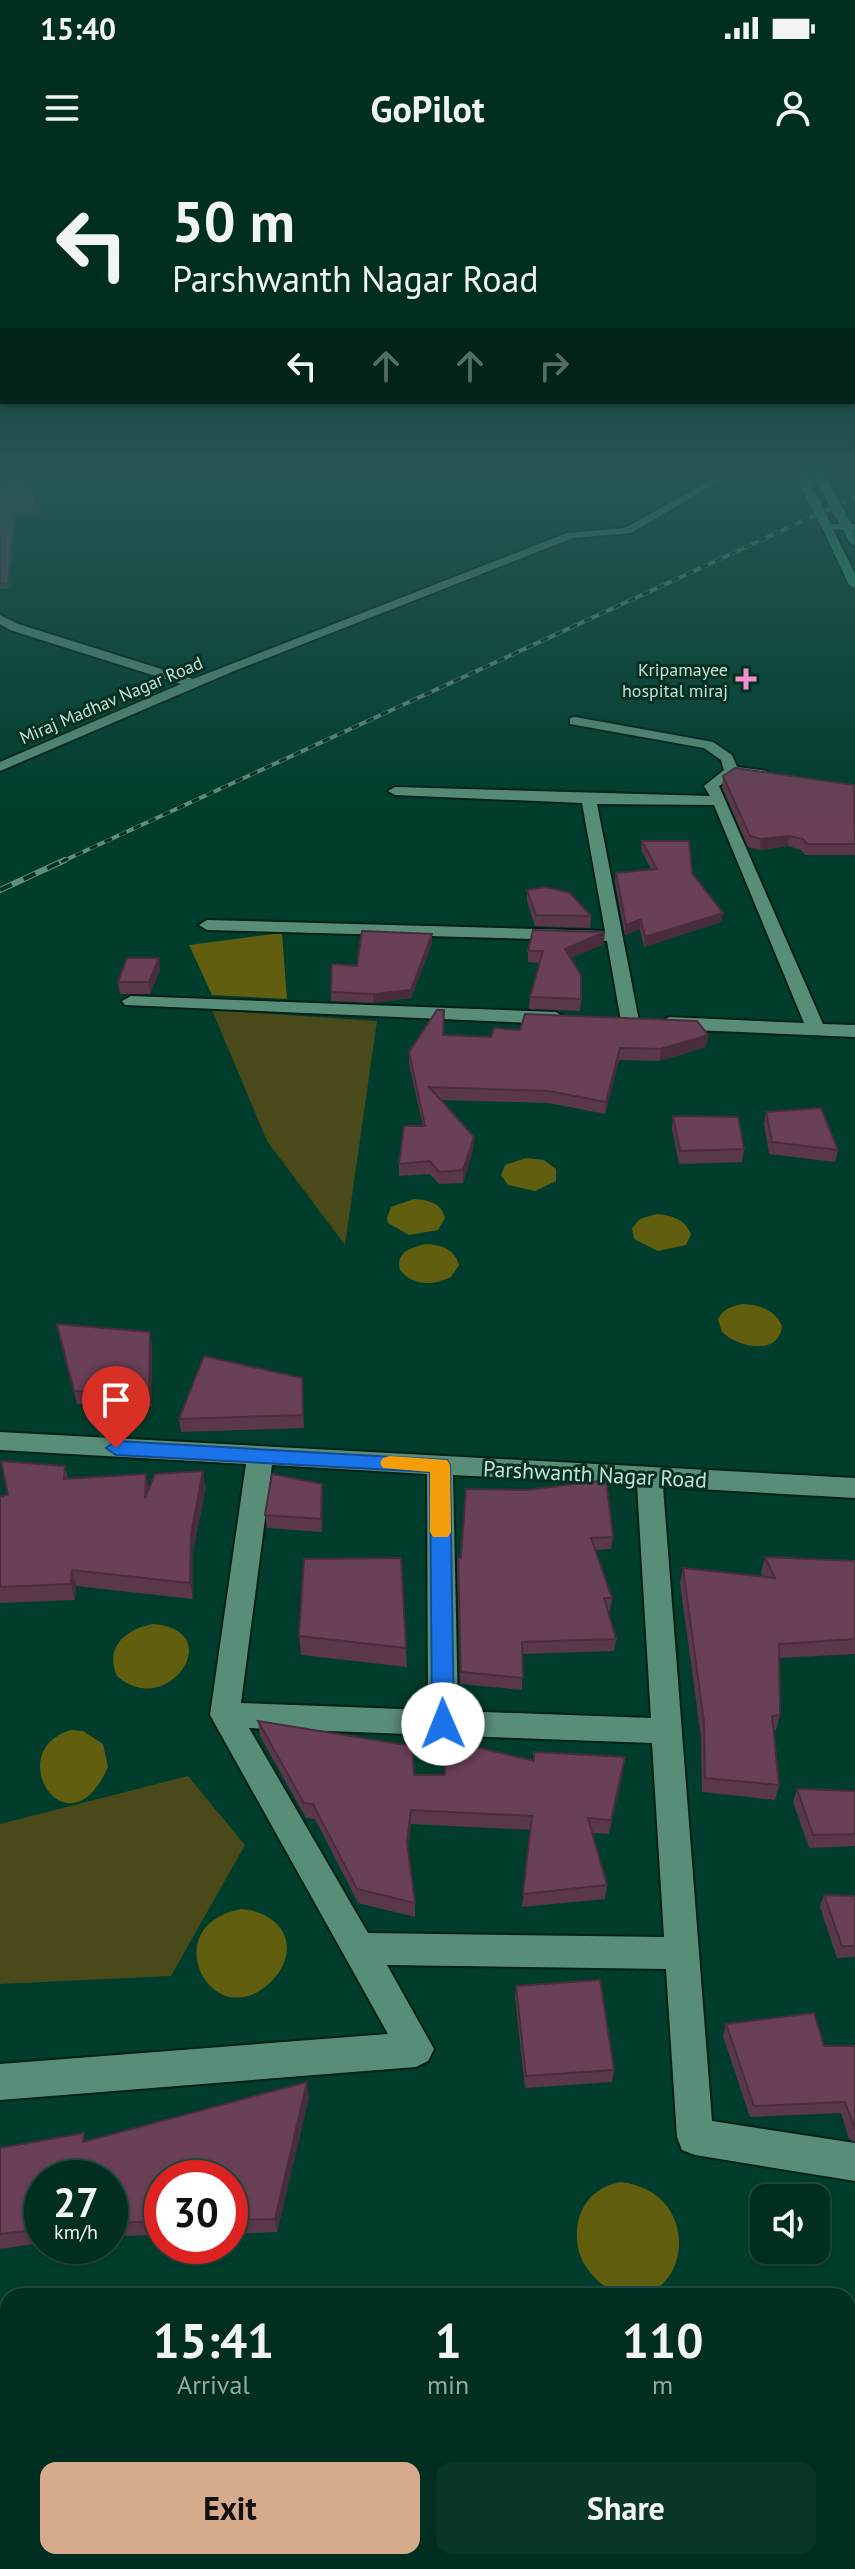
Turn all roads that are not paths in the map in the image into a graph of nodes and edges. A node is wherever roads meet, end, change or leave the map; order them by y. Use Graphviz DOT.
graph roads {
  1 [pos="436,588"];
  2 [pos="0,619"];
  3 [pos="194,684"];
  4 [pos="575,721"];
  5 [pos="0,767"];
  6 [pos="731,770"];
  7 [pos="778,777"];
  8 [pos="395,791"];
  9 [pos="589,799"];
  10 [pos="720,801"];
  11 [pos="207,925"];
  12 [pos="614,936"];
  13 [pos="131,1001"];
  14 [pos="568,1018"];
  15 [pos="816,1029"];
  16 [pos="855,1031"];
  17 [pos="0,1441"];
  18 [pos="260,1456"];
  19 [pos="440,1465"];
  20 [pos="649,1477"];
  21 [pos="855,1488"];
  22 [pos="225,1715"];
  23 [pos="443,1724"];
  24 [pos="666,1731"];
  25 [pos="358,1949"];
  26 [pos="682,1953"];
  27 [pos="0,2082"];
  28 [pos="855,2162"];
  1 -- 3 [label="street, Miraj Madhav Nagar Road"];
  2 -- 3 [label="street"];
  3 -- 5 [label="street, Miraj Madhav Nagar Road"];
  4 -- 6 [label="street"];
  6 -- 7 [label="street"];
  6 -- 10 [label="street"];
  8 -- 9 [label="street"];
  9 -- 10 [label="street"];
  9 -- 12 [label="street"];
  10 -- 15 [label="street"];
  11 -- 12 [label="street"];
  12 -- 15 [label="street"];
  13 -- 14 [label="street"];
  15 -- 16 [label="street"];
  17 -- 18 [label="street, Parshwanth Nagar Road"];
  18 -- 19 [label="street, Parshwanth Nagar Road"];
  18 -- 22 [label="street"];
  19 -- 20 [label="street, Parshwanth Nagar Road"];
  19 -- 23 [label="street"];
  20 -- 21 [label="street, Parshwanth Nagar Road"];
  20 -- 24 [label="street"];
  22 -- 23 [label="street"];
  22 -- 25 [label="street"];
  23 -- 24 [label="street"];
  24 -- 26 [label="street"];
  25 -- 26 [label="street"];
  25 -- 27 [label="street"];
  26 -- 28 [label="street"];
}
